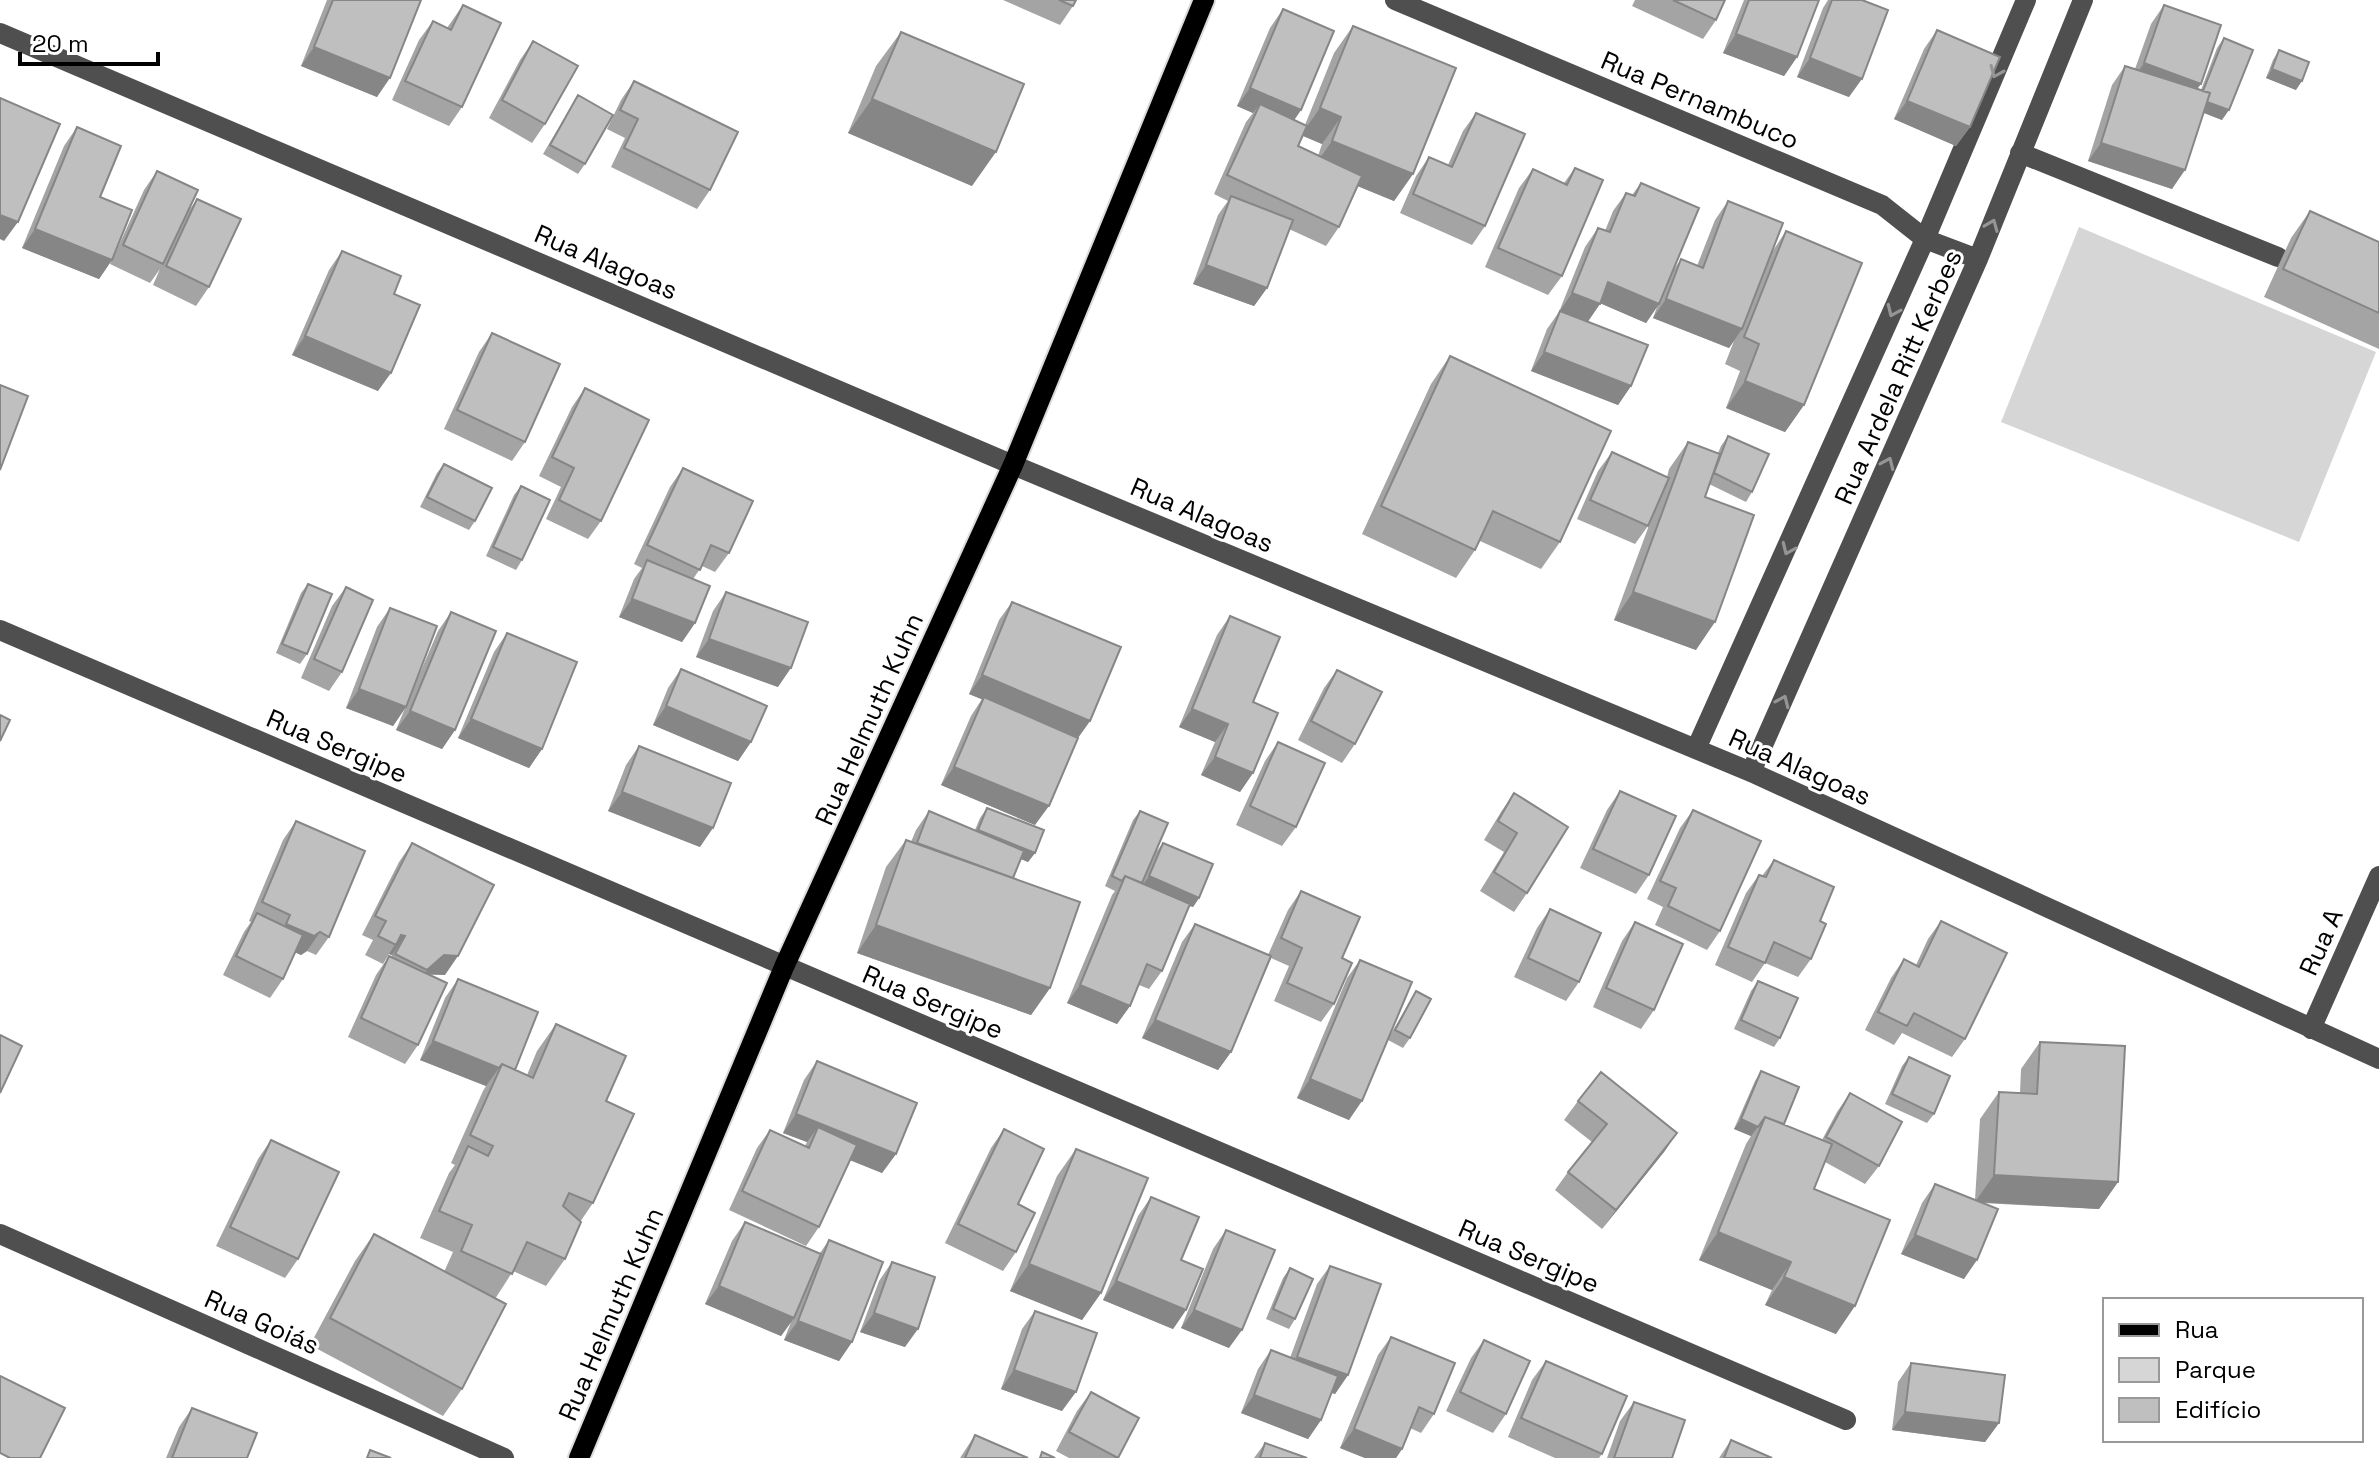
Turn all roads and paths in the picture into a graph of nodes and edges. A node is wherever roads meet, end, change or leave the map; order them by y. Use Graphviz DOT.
graph roads {
  1 [pos="1204,0"];
  2 [pos="1395,0"];
  3 [pos="2026,0"];
  4 [pos="2083,0"];
  5 [pos="0,33"];
  6 [pos="2020,153"];
  7 [pos="1925,239"];
  8 [pos="2278,257"];
  9 [pos="1978,259"];
  10 [pos="1013,465"];
  11 [pos="0,630"];
  12 [pos="1696,749"];
  13 [pos="1751,772"];
  14 [pos="2379,876"];
  15 [pos="784,967"];
  16 [pos="2311,1029"];
  17 [pos="2379,1059"];
  18 [pos="0,1234"];
  19 [pos="1846,1420"];
  20 [pos="504,1458"];
  21 [pos="579,1458"];
  1 -- 10 [label="main road, Rua Helmuth Kuhn"];
  2 -- 7 [label="street, Rua Pernambuco"];
  3 -- 7 [label="street, Rua Ardela Ritt Kerbes, one-way"];
  4 -- 6 [label="street, Rua Ardela Ritt Kerbes"];
  5 -- 10 [label="street, Rua Alagoas"];
  6 -- 8 [label="street"];
  9 -- 6 [label="street, Rua Ardela Ritt Kerbes, one-way"];
  7 -- 9 [label="street, Rua Pernambuco"];
  7 -- 12 [label="street, Rua Ardela Ritt Kerbes, one-way"];
  13 -- 9 [label="street, Rua Ardela Ritt Kerbes, one-way"];
  10 -- 12 [label="street, Rua Alagoas"];
  10 -- 15 [label="main road, Rua Helmuth Kuhn"];
  11 -- 15 [label="street, Rua Sergipe"];
  12 -- 13 [label="street, Rua Alagoas"];
  13 -- 16 [label="street, Rua Alagoas"];
  14 -- 16 [label="street, Rua A"];
  15 -- 19 [label="street, Rua Sergipe"];
  15 -- 21 [label="main road, Rua Helmuth Kuhn"];
  16 -- 17 [label="street, Rua Alagoas"];
  18 -- 20 [label="street, Rua Goiás"];
}
